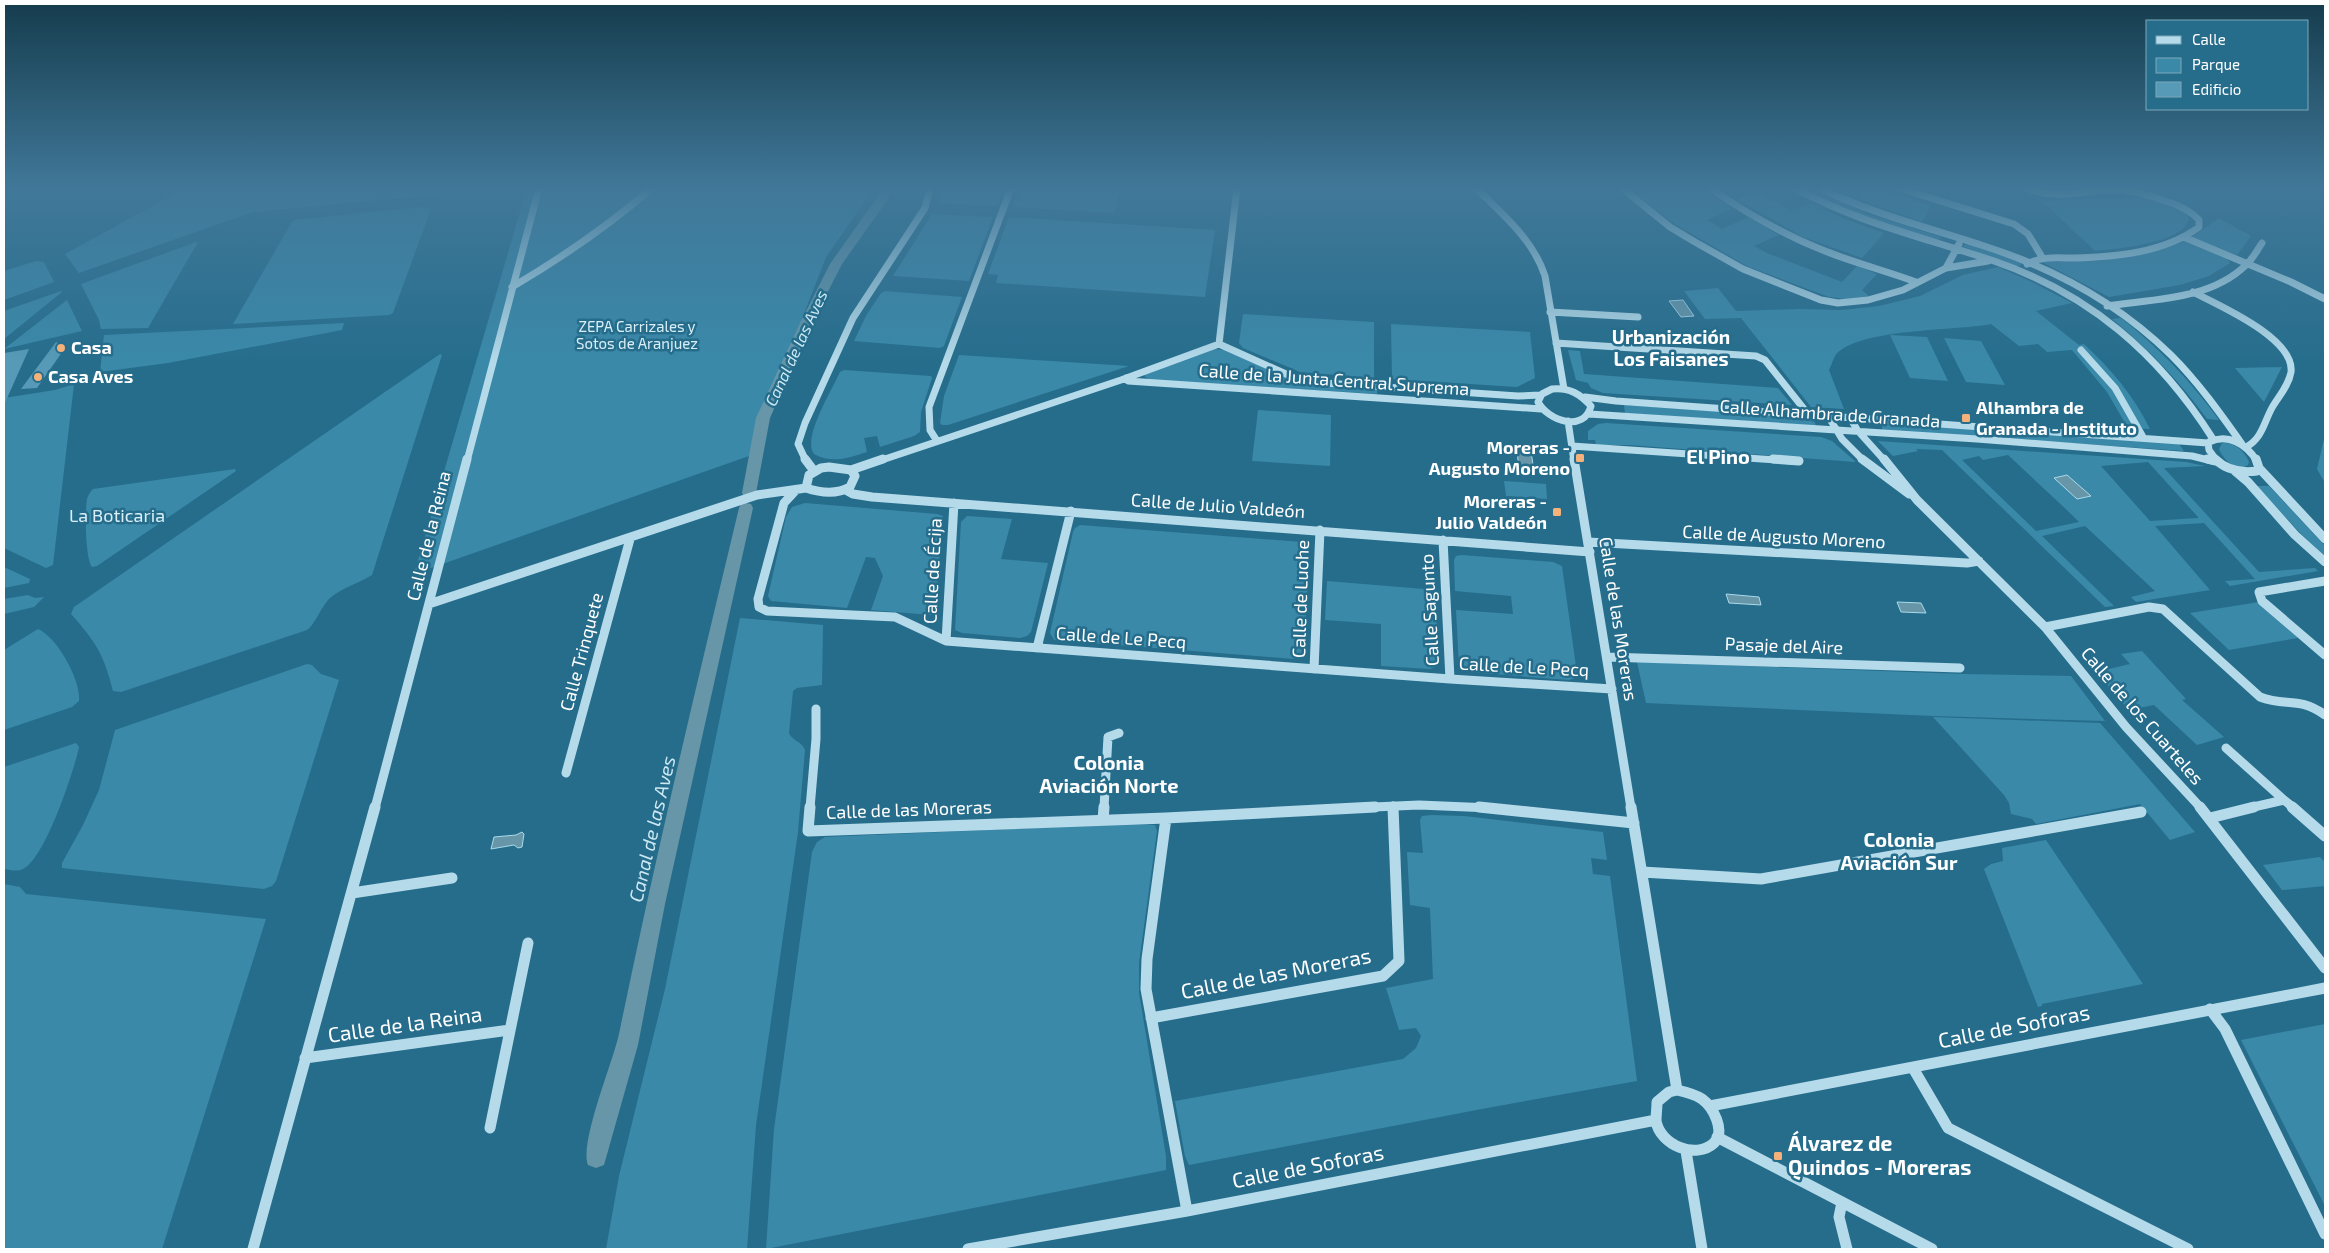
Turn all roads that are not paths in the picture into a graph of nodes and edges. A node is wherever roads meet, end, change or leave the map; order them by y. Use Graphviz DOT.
graph roads {
  1 [pos="523,246"];
  2 [pos="578,246"];
  3 [pos="900,246"];
  4 [pos="989,246"];
  5 [pos="1231,246"];
  6 [pos="1532,246"];
  7 [pos="1703,246"];
  8 [pos="1817,246"];
  9 [pos="1948,246"];
  10 [pos="1983,246"];
  11 [pos="2037,246"];
  12 [pos="2154,246"];
  13 [pos="2205,246"];
  14 [pos="2260,246"];
  15 [pos="1956,249"];
  16 [pos="2042,257"];
  17 [pos="1994,261"];
  18 [pos="2030,263"];
  19 [pos="2247,265"];
  20 [pos="1946,268"];
  21 [pos="2018,270"];
  22 [pos="1916,282"];
  23 [pos="512,287"];
  24 [pos="2193,292"];
  25 [pos="2325,299"];
  26 [pos="2109,305"];
  27 [pos="2092,309"];
  28 [pos="1550,312"];
  29 [pos="1638,317"];
  30 [pos="1556,343"];
  31 [pos="1219,344"];
  32 [pos="2081,350"];
  33 [pos="1126,378"];
  34 [pos="1564,388"];
  35 [pos="1540,395"];
  36 [pos="1585,397"];
  37 [pos="1541,409"];
  38 [pos="1589,414"];
  39 [pos="1808,414"];
  40 [pos="1828,416"];
  41 [pos="1850,418"];
  42 [pos="1568,421"];
  43 [pos="1834,430"];
  44 [pos="1858,431"];
  45 [pos="2143,437"];
  46 [pos="937,441"];
  47 [pos="2210,441"];
  48 [pos="1572,446"];
  49 [pos="2244,446"];
  50 [pos="1799,462"];
  51 [pos="2219,462"];
  52 [pos="2259,468"];
  53 [pos="851,470"];
  54 [pos="814,471"];
  55 [pos="2235,471"];
  56 [pos="801,489"];
  57 [pos="846,490"];
  58 [pos="1917,500"];
  59 [pos="954,503"];
  60 [pos="1071,512"];
  61 [pos="1320,530"];
  62 [pos="630,539"];
  63 [pos="2325,539"];
  64 [pos="1443,540"];
  65 [pos="1589,547"];
  66 [pos="1979,561"];
  67 [pos="2325,562"];
  68 [pos="2325,581"];
  69 [pos="430,604"];
  70 [pos="2045,627"];
  71 [pos="946,641"];
  72 [pos="1038,648"];
  73 [pos="2325,655"];
  74 [pos="1607,656"];
  75 [pos="1960,668"];
  76 [pos="1314,669"];
  77 [pos="1450,679"];
  78 [pos="1612,689"];
  79 [pos="816,710"];
  80 [pos="2325,715"];
  81 [pos="1119,734"];
  82 [pos="2226,748"];
  83 [pos="566,773"];
  84 [pos="2284,800"];
  85 [pos="1393,806"];
  86 [pos="2142,812"];
  87 [pos="1166,818"];
  88 [pos="2210,818"];
  89 [pos="1103,820"];
  90 [pos="1634,823"];
  91 [pos="2325,836"];
  92 [pos="1642,872"];
  93 [pos="452,878"];
  94 [pos="352,893"];
  95 [pos="528,944"];
  96 [pos="2325,968"];
  97 [pos="2325,988"];
  98 [pos="2210,1009"];
  99 [pos="1151,1018"];
  100 [pos="510,1030"];
  101 [pos="306,1058"];
  102 [pos="1913,1068"];
  103 [pos="1677,1090"];
  104 [pos="1710,1106"];
  105 [pos="1656,1120"];
  106 [pos="490,1128"];
  107 [pos="1717,1137"];
  108 [pos="1686,1151"];
  109 [pos="1842,1202"];
  110 [pos="1188,1211"];
  111 [pos="2325,1234"];
  112 [pos="253,1249"];
  113 [pos="968,1249"];
  114 [pos="1702,1249"];
  115 [pos="1846,1249"];
  116 [pos="1932,1249"];
  117 [pos="2188,1249"];
  1 -- 23 [label="street, Calle de la Reina"];
  2 -- 23 [label="street"];
  3 -- 54 [label="street"];
  4 -- 46 [label="street"];
  5 -- 31 [label="street"];
  6 -- 28 [label="street"];
  7 -- 22 [label="street"];
  8 -- 22 [label="street"];
  9 -- 15 [label="street"];
  10 -- 18 [label="street"];
  11 -- 16 [label="street"];
  12 -- 16 [label="street"];
  13 -- 19 [label="street"];
  14 -- 19 [label="street"];
  15 -- 17 [label="street"];
  15 -- 20 [label="street"];
  16 -- 18 [label="street"];
  17 -- 20 [label="street"];
  17 -- 21 [label="street"];
  18 -- 21 [label="street"];
  18 -- 26 [label="street"];
  19 -- 24 [label="street"];
  19 -- 25 [label="street"];
  20 -- 22 [label="street"];
  21 -- 27 [label="street"];
  23 -- 69 [label="street, Calle de la Reina"];
  24 -- 26 [label="street"];
  24 -- 49 [label="street"];
  26 -- 27 [label="street"];
  26 -- 49 [label="street"];
  27 -- 47 [label="street"];
  28 -- 29 [label="street"];
  28 -- 30 [label="street"];
  30 -- 34 [label="street"];
  30 -- 39 [label="street"];
  31 -- 33 [label="street, Calle de la Junta Central Suprema"];
  31 -- 35 [label="street, Calle de la Junta Central Suprema"];
  32 -- 45 [label="street"];
  33 -- 37 [label="street, Calle de la Junta Central Suprema"];
  33 -- 46 [label="street, Calle de la Junta Central Suprema"];
  34 -- 35 [label="street"];
  34 -- 36 [label="street"];
  35 -- 37 [label="street"];
  36 -- 38 [label="street"];
  36 -- 39 [label="street, Calle Alhambra de Granada"];
  37 -- 42 [label="street"];
  38 -- 42 [label="street"];
  38 -- 43 [label="street, Calle Alhambra de Granada"];
  39 -- 40 [label="street, Calle Alhambra de Granada"];
  40 -- 41 [label="street, Calle Alhambra de Granada"];
  40 -- 43 [label="street, Calle de los Cuarteles"];
  41 -- 44 [label="street, Calle de los Cuarteles"];
  41 -- 45 [label="street, Calle Alhambra de Granada"];
  42 -- 48 [label="street, Calle de las Moreras"];
  43 -- 44 [label="street, Calle Alhambra de Granada"];
  43 -- 58 [label="street, Calle de los Cuarteles"];
  44 -- 51 [label="street, Calle Alhambra de Granada"];
  44 -- 58 [label="street, Calle de los Cuarteles"];
  45 -- 47 [label="street, Calle Alhambra de Granada"];
  46 -- 53 [label="street, Calle de la Junta Central Suprema"];
  47 -- 49 [label="street, Calle Alhambra de Granada"];
  47 -- 51 [label="street"];
  48 -- 50 [label="street"];
  48 -- 65 [label="street, Calle de las Moreras"];
  49 -- 52 [label="street"];
  51 -- 55 [label="street, Calle Alhambra de Granada"];
  52 -- 55 [label="street"];
  52 -- 63 [label="street"];
  53 -- 54 [label="street"];
  53 -- 57 [label="street"];
  54 -- 56 [label="street"];
  55 -- 67 [label="street, Calle Alhambra de Granada"];
  56 -- 57 [label="street"];
  56 -- 62 [label="street"];
  56 -- 71 [label="street, Calle de Le Pecq"];
  57 -- 59 [label="street, Calle de Julio Valdeón"];
  58 -- 66 [label="street, Calle de los Cuarteles"];
  59 -- 60 [label="street, Calle de Julio Valdeón"];
  59 -- 71 [label="street, Calle de Écija"];
  60 -- 61 [label="street, Calle de Julio Valdeón"];
  60 -- 72 [label="street"];
  61 -- 64 [label="street, Calle de Julio Valdeón"];
  61 -- 76 [label="street, Calle de Luohe"];
  62 -- 69 [label="street"];
  62 -- 83 [label="street, Calle Trinquete"];
  64 -- 65 [label="street, Calle de Julio Valdeón"];
  64 -- 77 [label="street, Calle Sagunto"];
  65 -- 66 [label="street, Calle de Augusto Moreno"];
  65 -- 74 [label="street, Calle de las Moreras"];
  66 -- 70 [label="street, Calle de los Cuarteles"];
  68 -- 73 [label="street"];
  69 -- 94 [label="street, Calle de la Reina"];
  70 -- 80 [label="street"];
  70 -- 88 [label="street, Calle de los Cuarteles"];
  71 -- 72 [label="street, Calle de Le Pecq"];
  72 -- 76 [label="street, Calle de Le Pecq"];
  74 -- 75 [label="street, Pasaje del Aire"];
  74 -- 78 [label="street, Calle de las Moreras"];
  76 -- 77 [label="street, Calle de Le Pecq"];
  77 -- 78 [label="street, Calle de Le Pecq"];
  78 -- 90 [label="street, Calle de las Moreras"];
  79 -- 89 [label="street, Calle de las Moreras"];
  81 -- 89 [label="street"];
  82 -- 84 [label="street"];
  84 -- 88 [label="street"];
  84 -- 91 [label="street"];
  85 -- 87 [label="street, Calle de las Moreras"];
  85 -- 90 [label="street, Calle de las Moreras"];
  85 -- 99 [label="street, Calle de las Moreras"];
  86 -- 92 [label="street"];
  87 -- 89 [label="street, Calle de las Moreras"];
  87 -- 99 [label="street"];
  88 -- 96 [label="street, Calle de los Cuarteles"];
  90 -- 92 [label="street, Calle de las Moreras"];
  92 -- 103 [label="street, Calle de las Moreras"];
  93 -- 94 [label="street"];
  94 -- 101 [label="street, Calle de la Reina"];
  95 -- 100 [label="street"];
  97 -- 98 [label="street, Calle de Soforas"];
  98 -- 102 [label="street, Calle de Soforas"];
  98 -- 111 [label="street"];
  99 -- 110 [label="street"];
  100 -- 101 [label="street, Calle de la Reina"];
  100 -- 106 [label="street"];
  101 -- 112 [label="street, Calle de la Reina"];
  102 -- 104 [label="street, Calle de Soforas"];
  102 -- 117 [label="street"];
  103 -- 104 [label="street"];
  103 -- 105 [label="street"];
  104 -- 107 [label="street"];
  105 -- 108 [label="street"];
  105 -- 110 [label="street, Calle de Soforas"];
  107 -- 108 [label="street"];
  107 -- 109 [label="street"];
  108 -- 114 [label="street"];
  109 -- 115 [label="street"];
  109 -- 116 [label="street"];
  110 -- 113 [label="street, Calle de Soforas"];
}
